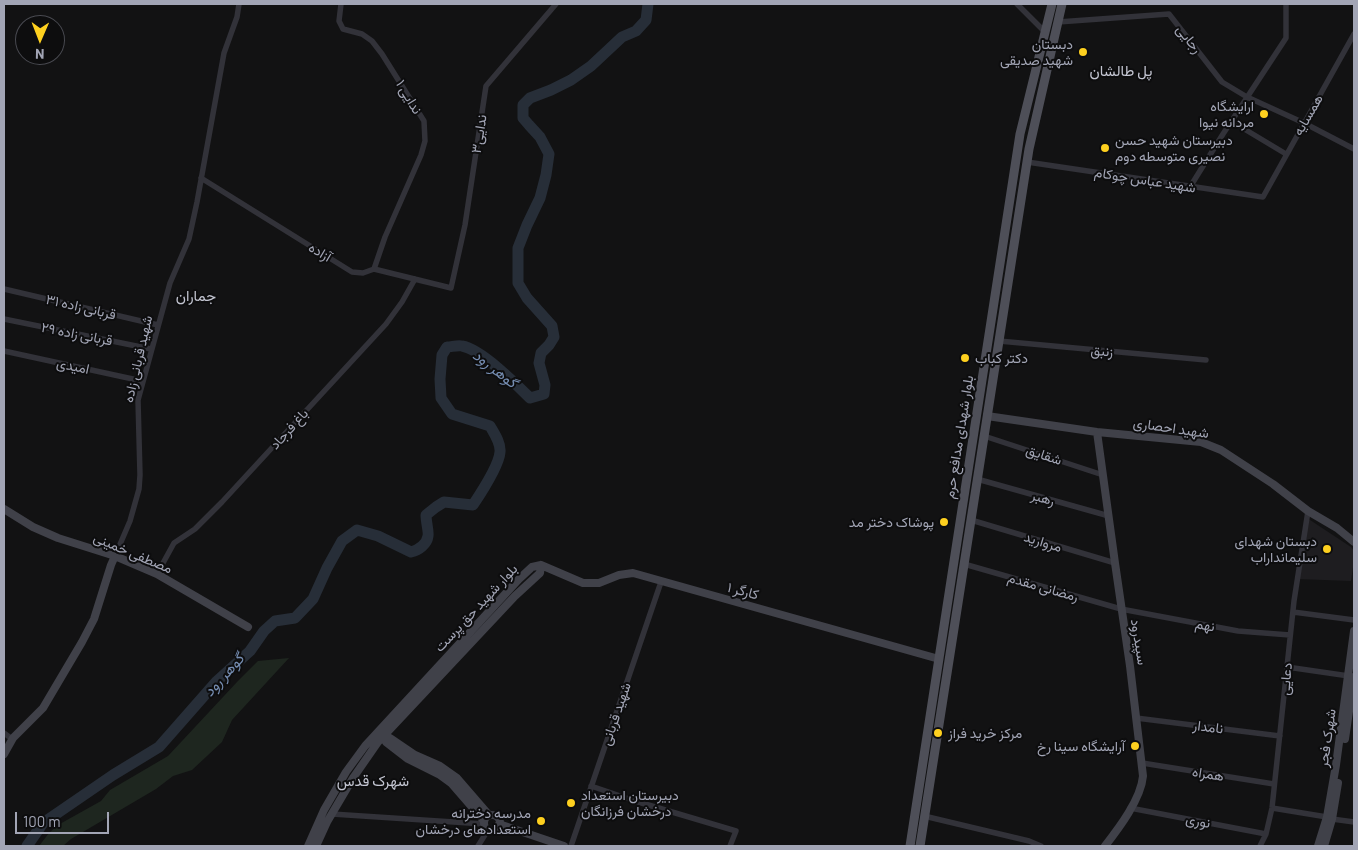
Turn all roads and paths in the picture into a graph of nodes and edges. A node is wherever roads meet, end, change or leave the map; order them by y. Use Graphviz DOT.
graph roads {
  1 [pos="239,4"];
  2 [pos="341,4"];
  3 [pos="556,4"];
  4 [pos="1017,4"];
  5 [pos="1052,4"];
  6 [pos="1062,4"];
  7 [pos="1286,4"];
  8 [pos="1058,22"];
  9 [pos="1045,32"];
  10 [pos="1354,34"];
  11 [pos="1248,97"];
  12 [pos="1231,121"];
  13 [pos="1304,123"];
  14 [pos="1354,148"];
  15 [pos="1286,154"];
  16 [pos="1027,162"];
  17 [pos="201,178"];
  18 [pos="1190,187"];
  19 [pos="1263,197"];
  20 [pos="374,269"];
  21 [pos="415,279"];
  22 [pos="4,288"];
  23 [pos="451,288"];
  24 [pos="4,319"];
  25 [pos="158,325"];
  26 [pos="999,341"];
  27 [pos="151,349"];
  28 [pos="4,351"];
  29 [pos="1206,360"];
  30 [pos="142,381"];
  31 [pos="987,416"];
  32 [pos="1097,432"];
  33 [pos="984,436"];
  34 [pos="970,455"];
  35 [pos="981,457"];
  36 [pos="1103,475"];
  37 [pos="977,480"];
  38 [pos="4,509"];
  39 [pos="1308,511"];
  40 [pos="1109,516"];
  41 [pos="971,520"];
  42 [pos="1354,542"];
  43 [pos="115,556"];
  44 [pos="1115,563"];
  45 [pos="964,564"];
  46 [pos="541,565"];
  47 [pos="157,574"];
  48 [pos="661,582"];
  49 [pos="1121,609"];
  50 [pos="1293,612"];
  51 [pos="1354,620"];
  52 [pos="248,627"];
  53 [pos="1354,631"];
  54 [pos="1290,635"];
  55 [pos="939,659"];
  56 [pos="1287,667"];
  57 [pos="1352,677"];
  58 [pos="1136,718"];
  59 [pos="4,733"];
  60 [pos="381,733"];
  61 [pos="1280,736"];
  62 [pos="12,739"];
  63 [pos="4,754"];
  64 [pos="1142,763"];
  65 [pos="1274,784"];
  66 [pos="591,786"];
  67 [pos="341,790"];
  68 [pos="1130,808"];
  69 [pos="1272,808"];
  70 [pos="332,814"];
  71 [pos="924,816"];
  72 [pos="1330,818"];
  73 [pos="486,822"];
  74 [pos="1354,822"];
  75 [pos="499,824"];
  76 [pos="1266,834"];
  77 [pos="308,846"];
  78 [pos="316,846"];
  79 [pos="478,846"];
  80 [pos="564,846"];
  81 [pos="570,846"];
  82 [pos="730,846"];
  83 [pos="910,846"];
  84 [pos="920,846"];
  85 [pos="1041,846"];
  86 [pos="1105,846"];
  87 [pos="1260,846"];
  88 [pos="1318,846"];
  89 [pos="1324,846"];
  1 -- 17 [label="street, شهید قربانی زاده"];
  2 -- 20 [label="street, ندایی ۱"];
  3 -- 23 [label="street, ندایی۳"];
  4 -- 9 [label="street"];
  5 -- 9 [label="main road, بلوار شهدای مدافع حرم"];
  6 -- 8 [label="main road, بلوار شهدای مدافع حرم"];
  7 -- 11 [label="street"];
  8 -- 11 [label="street, رجایی"];
  8 -- 16 [label="main road, بلوار شهدای مدافع حرم"];
  9 -- 34 [label="main road, بلوار شهدای مدافع حرم"];
  10 -- 13 [label="street, همسایه"];
  11 -- 12 [label="street"];
  11 -- 13 [label="street"];
  12 -- 15 [label="street"];
  12 -- 18 [label="street"];
  13 -- 14 [label="street"];
  13 -- 15 [label="street, همسایه"];
  15 -- 19 [label="street, همسایه"];
  16 -- 18 [label="street, شهید عباس چوکام"];
  16 -- 26 [label="main road, بلوار شهدای مدافع حرم"];
  17 -- 20 [label="street, آزاده"];
  17 -- 25 [label="street, شهید قربانی زاده"];
  18 -- 19 [label="street, شهید عباس چوکام"];
  20 -- 21 [label="street, آزاده"];
  21 -- 23 [label="street, آزاده"];
  21 -- 47 [label="street, باغ فرجاد"];
  22 -- 25 [label="street, قربانی زاده ۳۱"];
  24 -- 27 [label="street, قربانی زاده ۲۹"];
  25 -- 27 [label="street, شهید قربانی زاده"];
  26 -- 29 [label="street, زنبق"];
  26 -- 31 [label="main road, بلوار شهدای مدافع حرم"];
  27 -- 30 [label="street, شهید قربانی زاده"];
  28 -- 30 [label="street, امیدی"];
  30 -- 43 [label="street, شهید قربانی زاده"];
  31 -- 32 [label="street, شهید احصاری"];
  31 -- 33 [label="main road, بلوار شهدای مدافع حرم"];
  32 -- 36 [label="street, سپیدرود"];
  32 -- 39 [label="street, شهید احصاری"];
  33 -- 35 [label="main road, بلوار شهدای مدافع حرم"];
  33 -- 36 [label="street, شقایق"];
  34 -- 35 [label="street"];
  34 -- 55 [label="main road, بلوار شهدای مدافع حرم"];
  35 -- 37 [label="main road, بلوار شهدای مدافع حرم"];
  36 -- 40 [label="street, سپیدرود"];
  37 -- 40 [label="street, رهبر"];
  37 -- 41 [label="main road, بلوار شهدای مدافع حرم"];
  38 -- 43 [label="street, مصطفی خمینی"];
  39 -- 42 [label="street, شهید احصاری"];
  39 -- 50 [label="street, دعایی"];
  40 -- 44 [label="street, سپیدرود"];
  41 -- 44 [label="street, مروارید"];
  41 -- 45 [label="main road, بلوار شهدای مدافع حرم"];
  43 -- 47 [label="street, مصطفی خمینی"];
  43 -- 62 [label="street, شهید قربانی زاده"];
  44 -- 49 [label="street, سپیدرود"];
  45 -- 49 [label="street, رمضانی مقدم"];
  45 -- 71 [label="main road, بلوار شهدای مدافع حرم"];
  46 -- 48 [label="street, کارگر ۱"];
  46 -- 60 [label="street, بلوار شهید حق پرست"];
  47 -- 52 [label="street, مصطفی خمینی"];
  48 -- 55 [label="street, کارگر ۱"];
  48 -- 66 [label="street, شهید قربانی"];
  49 -- 54 [label="street, نهم"];
  49 -- 58 [label="street, سپیدرود"];
  50 -- 51 [label="street"];
  50 -- 54 [label="street, دعایی"];
  53 -- 57 [label="street, شهرک فجر"];
  54 -- 56 [label="street, دعایی"];
  55 -- 83 [label="main road, بلوار شهدای مدافع حرم"];
  56 -- 57 [label="street"];
  56 -- 61 [label="street, دعایی"];
  57 -- 72 [label="street, شهرک فجر"];
  58 -- 61 [label="street, نامدار"];
  58 -- 64 [label="street, سپیدرود"];
  59 -- 62 [label="street"];
  60 -- 67 [label="street, بلوار شهید حق پرست"];
  60 -- 73 [label="street"];
  61 -- 65 [label="street, دعایی"];
  62 -- 63 [label="street, شهید قربانی زاده"];
  64 -- 65 [label="street, همراه"];
  64 -- 68 [label="street, سپیدرود"];
  65 -- 69 [label="street, دعایی"];
  66 -- 81 [label="street, شهید قربانی"];
  66 -- 82 [label="street"];
  67 -- 70 [label="street, بلوار شهید حق پرست"];
  67 -- 77 [label="street, بلوار شهید حق پرست"];
  68 -- 76 [label="street, نوری"];
  68 -- 86 [label="street, سپیدرود"];
  69 -- 72 [label="street"];
  69 -- 76 [label="street, دعایی"];
  70 -- 73 [label="street"];
  70 -- 78 [label="street, بلوار شهید حق پرست"];
  71 -- 84 [label="main road, بلوار شهدای مدافع حرم"];
  71 -- 85 [label="street"];
  72 -- 74 [label="street"];
  72 -- 88 [label="street, شهرک فجر"];
  72 -- 89 [label="street, شهرک فجر"];
  73 -- 75 [label="street"];
  73 -- 75 [label="street"];
  73 -- 79 [label="street"];
  75 -- 80 [label="street"];
  76 -- 87 [label="street, دعایی"];
}
